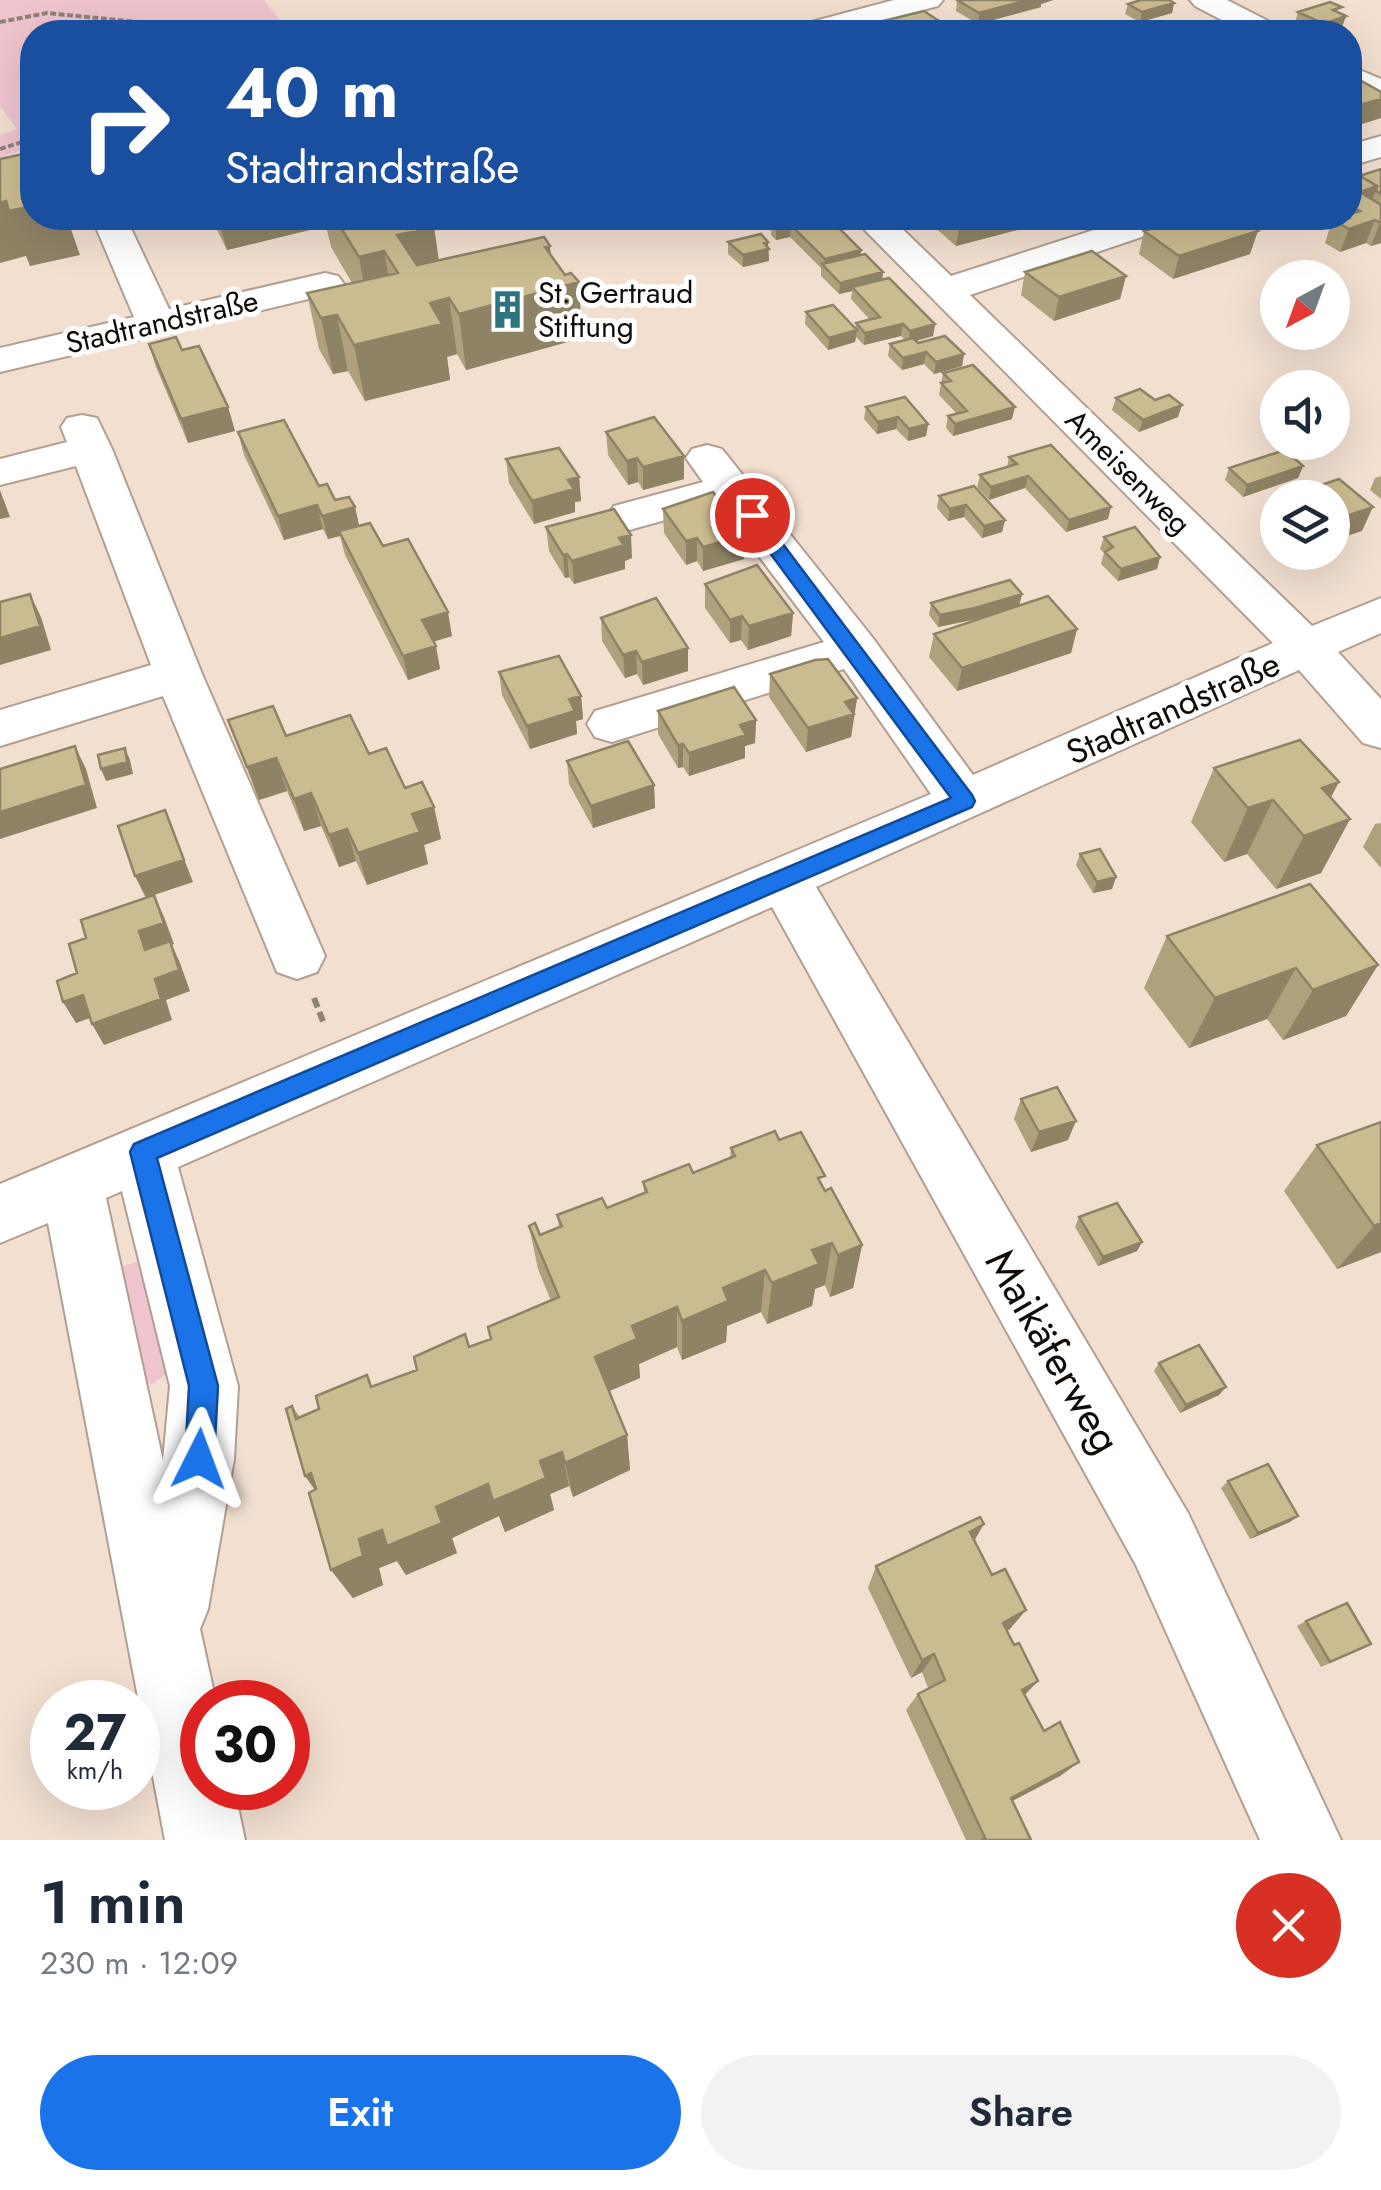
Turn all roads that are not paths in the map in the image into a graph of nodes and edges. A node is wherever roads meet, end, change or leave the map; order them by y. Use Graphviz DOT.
graph roads {
  1 [pos="928,0"];
  2 [pos="1205,0"];
  3 [pos="852,20"];
  4 [pos="1244,20"];
  5 [pos="113,230"];
  6 [pos="883,230"];
  7 [pos="1128,230"];
  8 [pos="324,284"];
  9 [pos="944,291"];
  10 [pos="156,323"];
  11 [pos="0,360"];
  12 [pos="0,472"];
  13 [pos="629,516"];
  14 [pos="1381,614"];
  15 [pos="855,649"];
  16 [pos="1307,649"];
  17 [pos="178,674"];
  18 [pos="612,724"];
  19 [pos="0,728"];
  20 [pos="1381,730"];
  21 [pos="964,801"];
  22 [pos="782,876"];
  23 [pos="297,956"];
  24 [pos="143,1152"];
  25 [pos="72,1184"];
  26 [pos="0,1214"];
  27 [pos="166,1636"];
  28 [pos="205,1840"];
  29 [pos="1300,1840"];
  1 -- 3 [label="street"];
  2 -- 4 [label="street"];
  5 -- 10 [label="street"];
  6 -- 9 [label="street, Ameisenweg"];
  7 -- 9 [label="street"];
  8 -- 10 [label="street, Stadtrandstraße"];
  9 -- 16 [label="street, Ameisenweg"];
  10 -- 11 [label="street, Stadtrandstraße"];
  12 -- 17 [label="street"];
  13 -- 15 [label="street"];
  14 -- 16 [label="street, Stadtrandstraße"];
  15 -- 18 [label="street"];
  15 -- 21 [label="street"];
  16 -- 20 [label="street, Ameisenweg"];
  16 -- 21 [label="street, Stadtrandstraße"];
  17 -- 19 [label="street"];
  17 -- 23 [label="street"];
  21 -- 22 [label="street, Stadtrandstraße"];
  22 -- 24 [label="street, Stadtrandstraße"];
  22 -- 29 [label="street, Maikäferweg"];
  24 -- 25 [label="street, Stadtrandstraße"];
  24 -- 27 [label="street"];
  25 -- 26 [label="street, Stadtrandstraße"];
  25 -- 27 [label="street"];
  27 -- 28 [label="street"];
}
